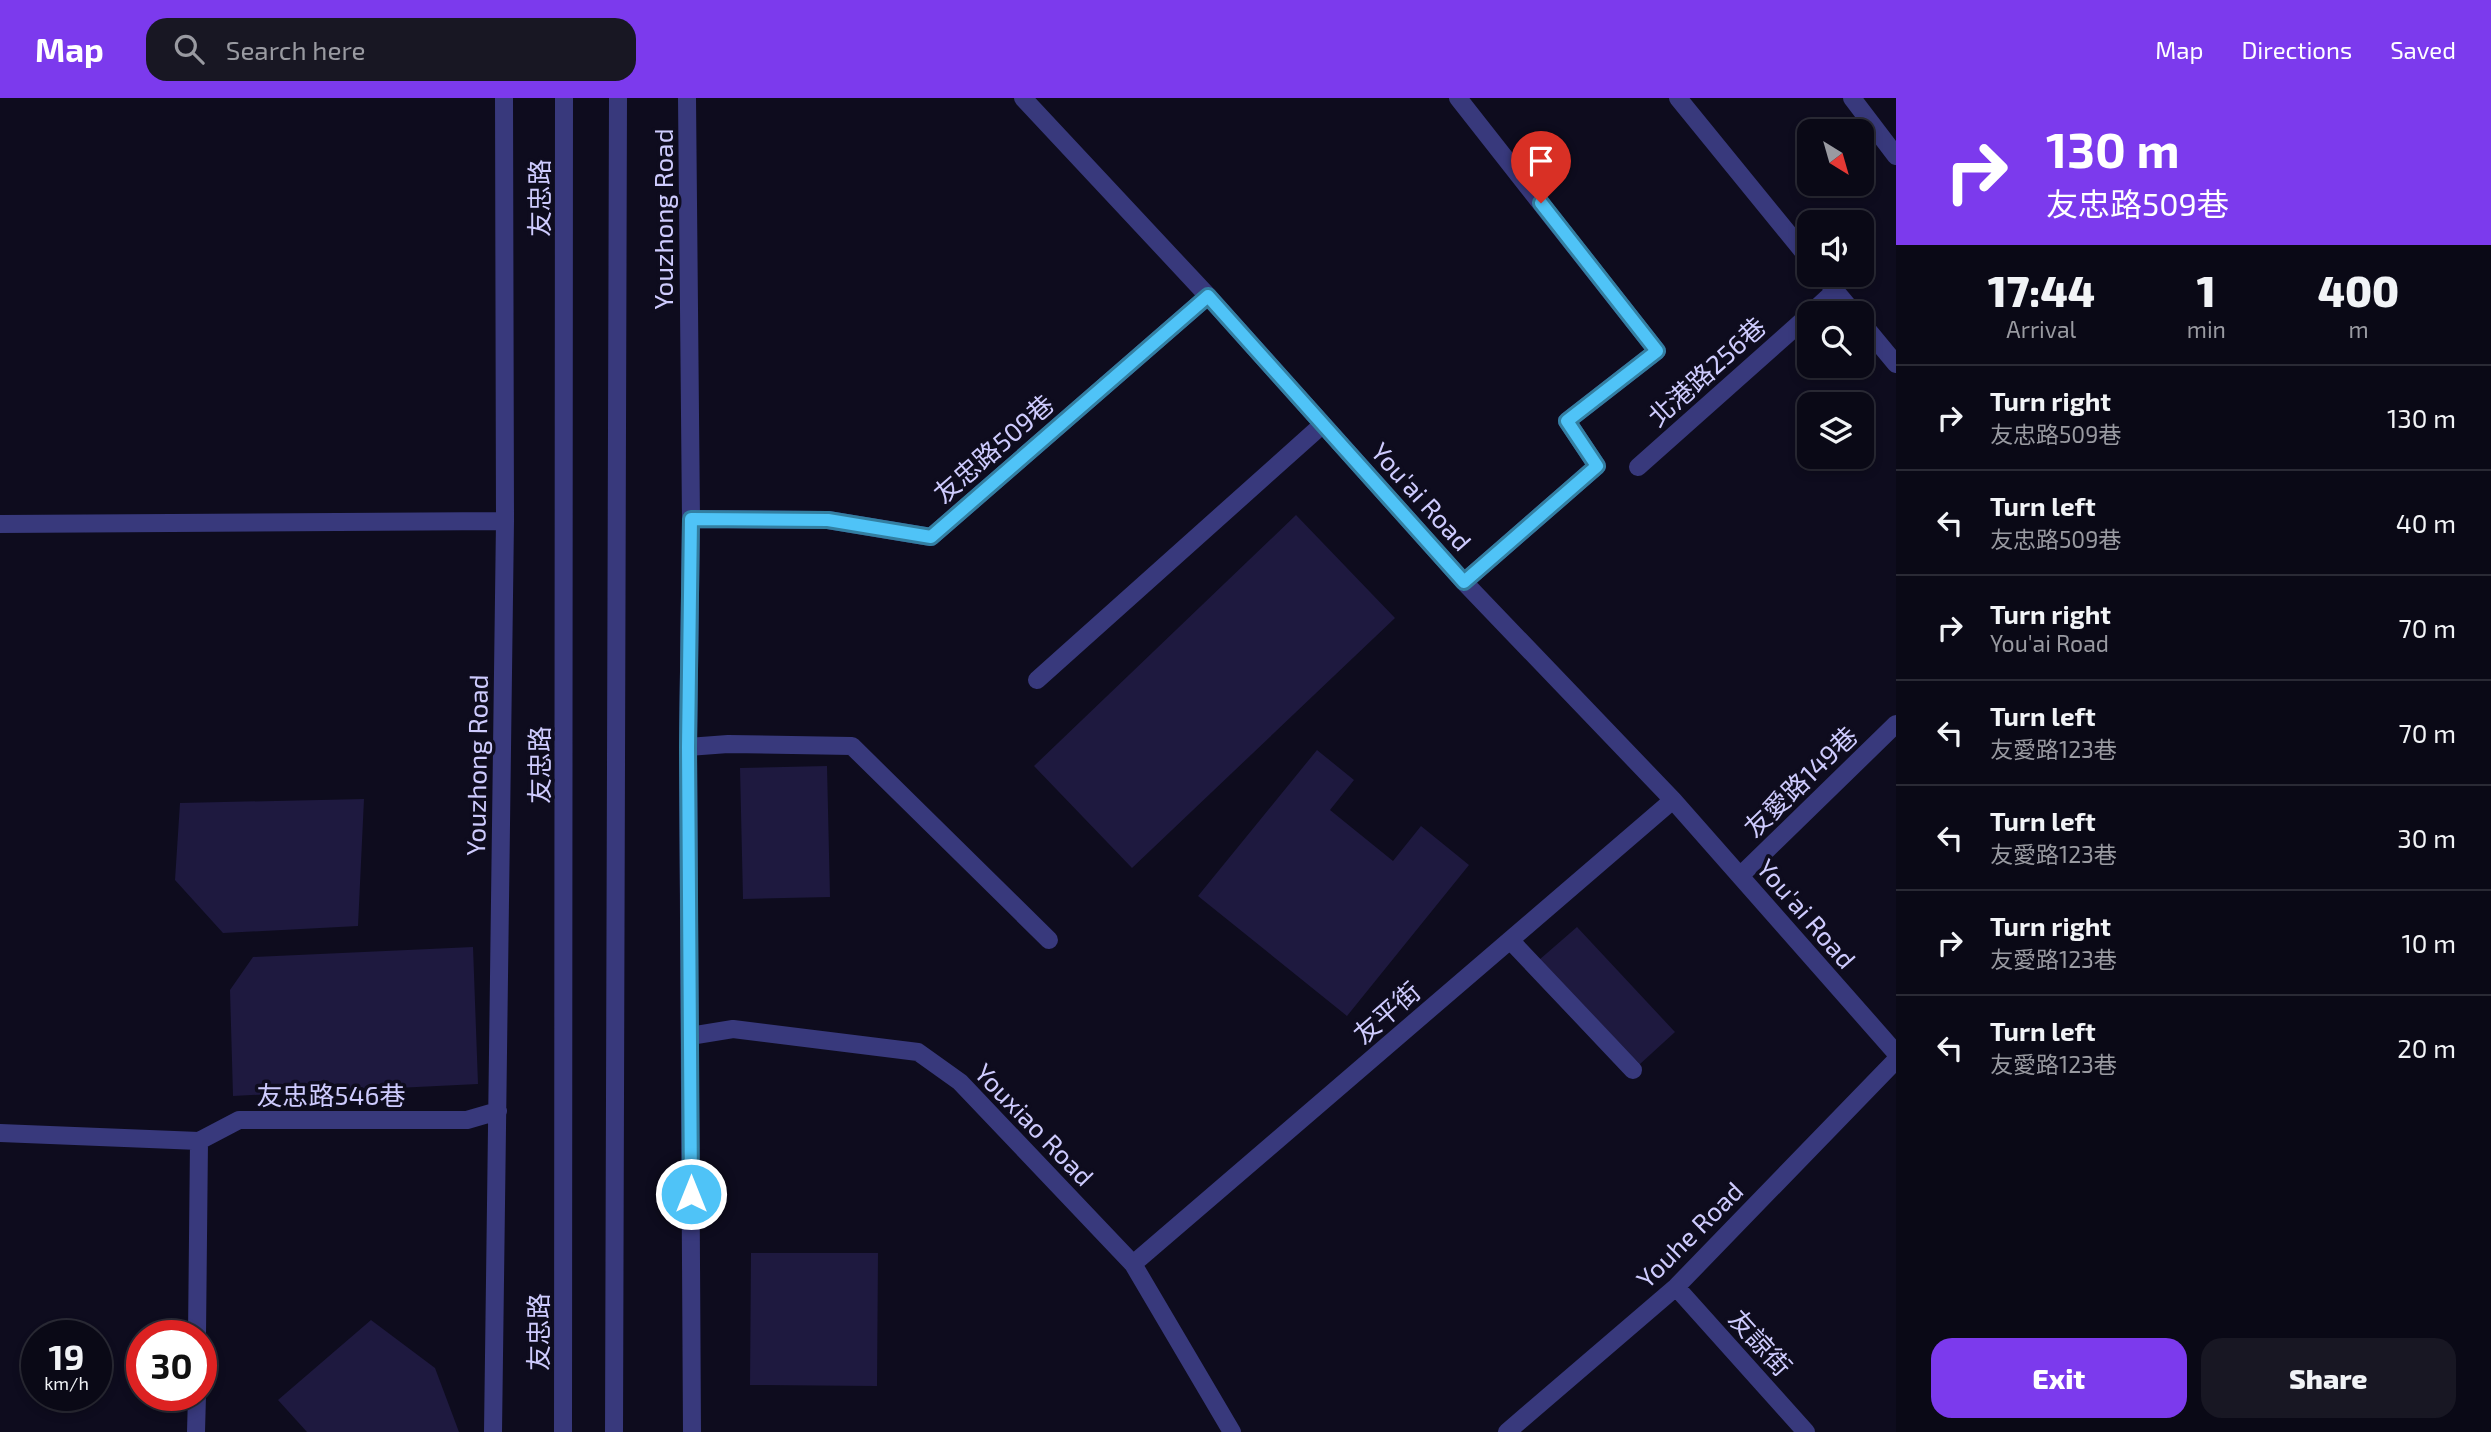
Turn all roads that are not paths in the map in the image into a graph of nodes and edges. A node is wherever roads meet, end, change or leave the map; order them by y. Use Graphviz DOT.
graph roads {
  1 [pos="504,98"];
  2 [pos="564,98"];
  3 [pos="618,98"];
  4 [pos="687,98"];
  5 [pos="1023,98"];
  6 [pos="1458,98"];
  7 [pos="1678,98"];
  8 [pos="1852,98"];
  9 [pos="1896,156"];
  10 [pos="1797,244"];
  11 [pos="1832,287"];
  12 [pos="1835,291"];
  13 [pos="1208,296"];
  14 [pos="1824,301"];
  15 [pos="1844,301"];
  16 [pos="1797,326"];
  17 [pos="1874,337"];
  18 [pos="1896,363"];
  19 [pos="1322,425"];
  20 [pos="1638,467"];
  21 [pos="691,519"];
  22 [pos="505,521"];
  23 [pos="0,524"];
  24 [pos="1464,582"];
  25 [pos="1037,680"];
  26 [pos="1896,724"];
  27 [pos="688,747"];
  28 [pos="1673,800"];
  29 [pos="1740,876"];
  30 [pos="1049,940"];
  31 [pos="1510,940"];
  32 [pos="690,1036"];
  33 [pos="1896,1053"];
  34 [pos="1896,1060"];
  35 [pos="1633,1070"];
  36 [pos="498,1111"];
  37 [pos="0,1133"];
  38 [pos="199,1141"];
  39 [pos="1133,1265"];
  40 [pos="1676,1287"];
  41 [pos="197,1320"];
  42 [pos="197,1411"];
  43 [pos="196,1432"];
  44 [pos="494,1432"];
  45 [pos="563,1432"];
  46 [pos="614,1432"];
  47 [pos="692,1432"];
  48 [pos="1232,1432"];
  49 [pos="1507,1432"];
  50 [pos="1806,1432"];
  1 -- 22 [label="street, Youzhong Road"];
  2 -- 45 [label="street, 友忠路"];
  3 -- 46 [label="street, Youzhong Road"];
  4 -- 21 [label="street, Youzhong Road"];
  5 -- 13 [label="street, You'ai Road"];
  6 -- 24 [label="street"];
  7 -- 10 [label="street"];
  8 -- 9 [label="street"];
  11 -- 12 [label="street"];
  12 -- 14 [label="street, 北港路256巷"];
  12 -- 15 [label="street"];
  13 -- 19 [label="street, You'ai Road"];
  13 -- 21 [label="street, 友忠路509巷"];
  16 -- 20 [label="street, 北港路256巷"];
  17 -- 18 [label="street"];
  19 -- 24 [label="street, You'ai Road"];
  19 -- 25 [label="street"];
  21 -- 27 [label="street, Youzhong Road"];
  22 -- 23 [label="street"];
  22 -- 36 [label="street, Youzhong Road"];
  24 -- 28 [label="street, You'ai Road"];
  26 -- 29 [label="street, 友愛路149巷"];
  27 -- 30 [label="street"];
  27 -- 32 [label="street, Youzhong Road"];
  28 -- 29 [label="street, You'ai Road"];
  28 -- 31 [label="street, 友平街"];
  29 -- 33 [label="street, You'ai Road"];
  31 -- 35 [label="street"];
  31 -- 39 [label="street, 友平街"];
  32 -- 39 [label="street, Youxiao Road"];
  32 -- 47 [label="street, Youzhong Road"];
  34 -- 40 [label="street, Youhe Road"];
  36 -- 38 [label="street, 友忠路546巷"];
  36 -- 44 [label="street, Youzhong Road"];
  37 -- 38 [label="street"];
  38 -- 41 [label="street"];
  39 -- 48 [label="street, Youxiao Road"];
  40 -- 49 [label="street, Youhe Road"];
  40 -- 50 [label="street, 友諒街"];
  42 -- 43 [label="street"];
}
